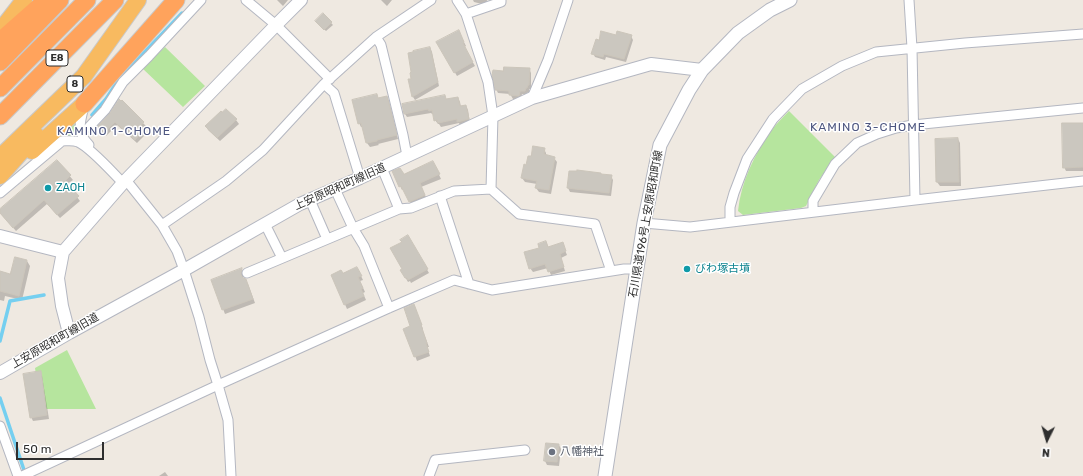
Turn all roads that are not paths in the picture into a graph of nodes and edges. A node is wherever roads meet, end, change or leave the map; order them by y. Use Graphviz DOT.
graph roads {
  1 [pos="24,0"];
  2 [pos="46,0"];
  3 [pos="60,0"];
  4 [pos="87,0"];
  5 [pos="115,0"];
  6 [pos="138,0"];
  7 [pos="176,0"];
  8 [pos="201,0"];
  9 [pos="246,0"];
  10 [pos="301,0"];
  11 [pos="432,0"];
  12 [pos="457,0"];
  13 [pos="502,0"];
  14 [pos="568,0"];
  15 [pos="790,0"];
  16 [pos="909,0"];
  17 [pos="466,14"];
  18 [pos="276,25"];
  19 [pos="0,31"];
  20 [pos="1083,34"];
  21 [pos="376,37"];
  22 [pos="0,41"];
  23 [pos="912,48"];
  24 [pos="0,62"];
  25 [pos="702,70"];
  26 [pos="84,76"];
  27 [pos="327,82"];
  28 [pos="0,88"];
  29 [pos="532,98"];
  30 [pos="84,104"];
  31 [pos="1083,108"];
  32 [pos="0,116"];
  33 [pos="493,116"];
  34 [pos="913,125"];
  35 [pos="89,127"];
  36 [pos="407,156"];
  37 [pos="0,157"];
  38 [pos="382,168"];
  39 [pos="0,176"];
  40 [pos="360,178"];
  41 [pos="0,180"];
  42 [pos="125,181"];
  43 [pos="1083,181"];
  44 [pos="335,189"];
  45 [pos="491,189"];
  46 [pos="0,193"];
  47 [pos="440,196"];
  48 [pos="310,200"];
  49 [pos="915,200"];
  50 [pos="399,209"];
  51 [pos="813,212"];
  52 [pos="730,222"];
  53 [pos="644,223"];
  54 [pos="265,224"];
  55 [pos="162,225"];
  56 [pos="353,228"];
  57 [pos="0,236"];
  58 [pos="327,239"];
  59 [pos="63,252"];
  60 [pos="282,258"];
  61 [pos="636,269"];
  62 [pos="184,270"];
  63 [pos="611,271"];
  64 [pos="247,273"];
  65 [pos="469,284"];
  66 [pos="389,308"];
  67 [pos="69,333"];
  68 [pos="0,373"];
  69 [pos="218,385"];
  70 [pos="0,426"];
  71 [pos="525,450"];
  72 [pos="18,476"];
  73 [pos="22,476"];
  74 [pos="231,476"];
  75 [pos="429,476"];
  76 [pos="605,476"];
  1 -- 19 [label="highway"];
  2 -- 22 [label="highway"];
  3 -- 24 [label="highway"];
  4 -- 28 [label="highway, E8"];
  5 -- 32 [label="highway, E8"];
  6 -- 26 [label="highway, 8"];
  7 -- 30 [label="highway"];
  8 -- 35 [label="street"];
  9 -- 18 [label="street"];
  10 -- 18 [label="street"];
  11 -- 21 [label="street"];
  12 -- 17 [label="street"];
  13 -- 17 [label="street"];
  14 -- 29 [label="street"];
  15 -- 25 [label="main road, 石川県道196号上安原昭和町線"];
  16 -- 23 [label="street"];
  17 -- 33 [label="street"];
  18 -- 27 [label="street"];
  18 -- 42 [label="street"];
  20 -- 23 [label="street"];
  21 -- 27 [label="street"];
  21 -- 36 [label="street"];
  23 -- 34 [label="street"];
  23 -- 52 [label="street"];
  25 -- 29 [label="street, 上安原昭和町線旧道"];
  25 -- 53 [label="main road, 石川県道196号上安原昭和町線"];
  26 -- 37 [label="highway, 8"];
  26 -- 39 [label="highway"];
  27 -- 40 [label="street"];
  27 -- 55 [label="street"];
  29 -- 33 [label="street, 上安原昭和町線旧道"];
  30 -- 41 [label="highway"];
  30 -- 42 [label="street"];
  31 -- 34 [label="street"];
  33 -- 36 [label="street, 上安原昭和町線旧道"];
  33 -- 45 [label="street"];
  34 -- 49 [label="street"];
  34 -- 51 [label="street"];
  36 -- 38 [label="street, 上安原昭和町線旧道"];
  38 -- 40 [label="street, 上安原昭和町線旧道"];
  38 -- 50 [label="street"];
  40 -- 44 [label="street, 上安原昭和町線旧道"];
  42 -- 46 [label="street"];
  42 -- 55 [label="street"];
  42 -- 59 [label="street"];
  43 -- 49 [label="street"];
  44 -- 48 [label="street, 上安原昭和町線旧道"];
  44 -- 56 [label="street"];
  45 -- 47 [label="street"];
  45 -- 63 [label="street"];
  47 -- 50 [label="street"];
  47 -- 65 [label="street"];
  48 -- 54 [label="street, 上安原昭和町線旧道"];
  48 -- 58 [label="street"];
  49 -- 51 [label="street"];
  50 -- 56 [label="street"];
  51 -- 52 [label="street"];
  52 -- 53 [label="street"];
  53 -- 61 [label="main road, 石川県道196号上安原昭和町線"];
  54 -- 60 [label="street"];
  54 -- 62 [label="street, 上安原昭和町線旧道"];
  55 -- 62 [label="street"];
  56 -- 58 [label="street"];
  56 -- 66 [label="street"];
  57 -- 59 [label="street"];
  58 -- 60 [label="street"];
  59 -- 67 [label="street"];
  60 -- 64 [label="street"];
  61 -- 63 [label="street"];
  61 -- 76 [label="main road, 石川県道196号上安原昭和町線"];
  62 -- 67 [label="street, 上安原昭和町線旧道"];
  62 -- 69 [label="street"];
  63 -- 65 [label="street"];
  65 -- 66 [label="street"];
  66 -- 69 [label="street"];
  67 -- 68 [label="street, 上安原昭和町線旧道"];
  69 -- 73 [label="street"];
  69 -- 74 [label="street"];
  70 -- 72 [label="street"];
  71 -- 75 [label="street"];
}
